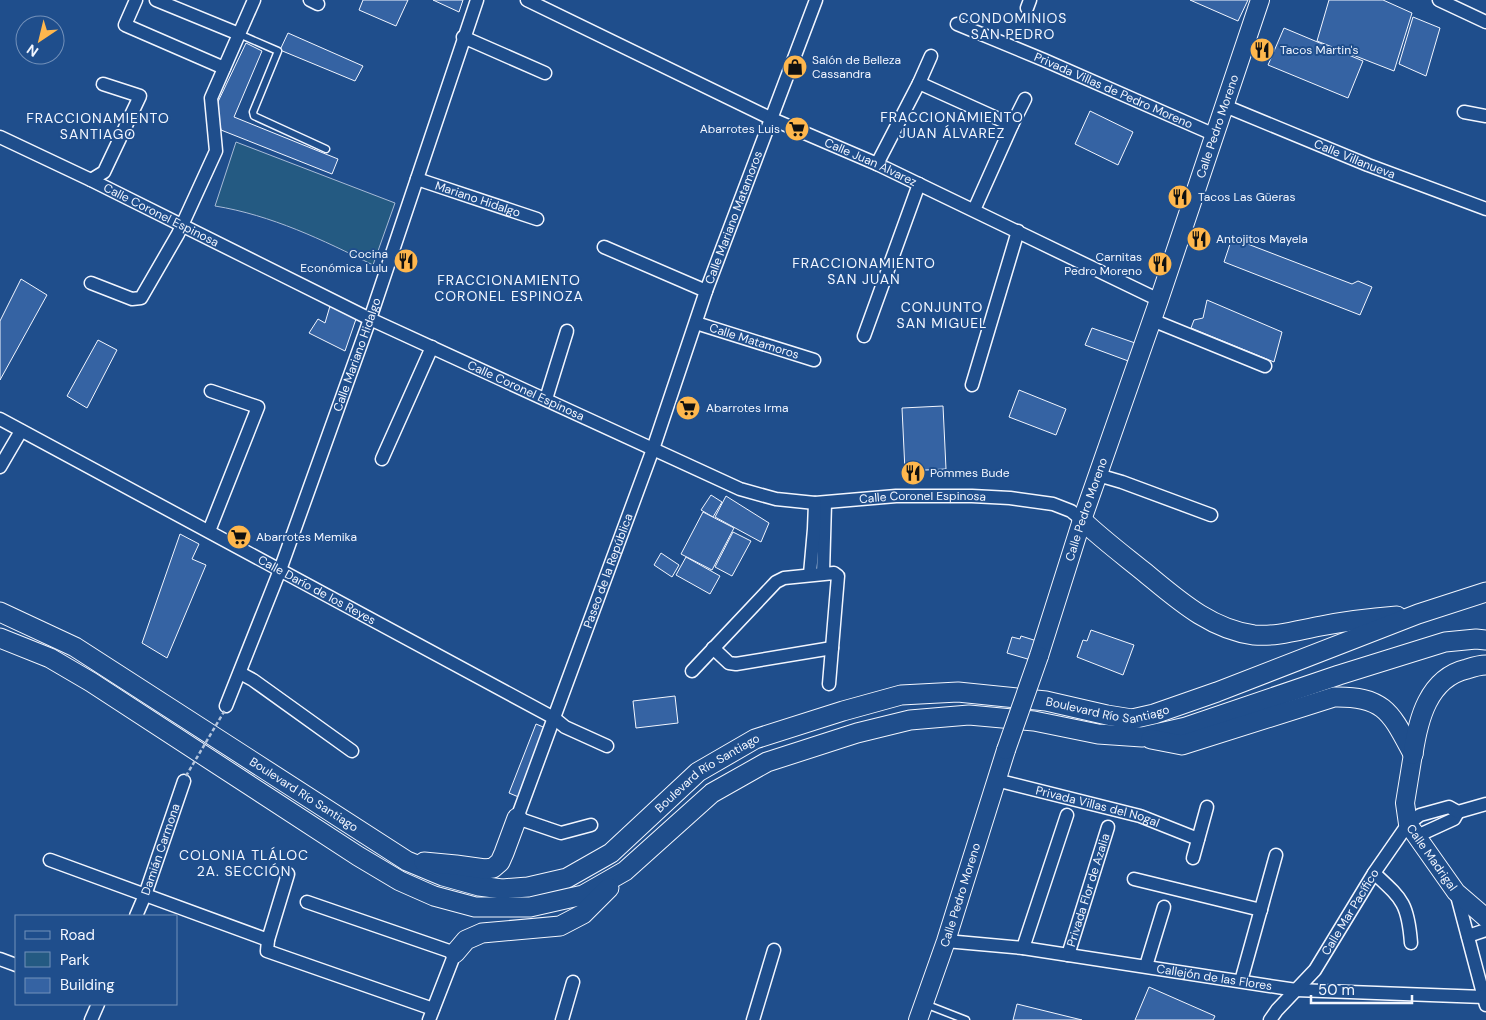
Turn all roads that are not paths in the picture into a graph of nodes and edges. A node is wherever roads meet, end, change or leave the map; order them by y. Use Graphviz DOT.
graph roads {
  1 [pos="136,0"];
  2 [pos="156,0"];
  3 [pos="254,0"];
  4 [pos="477,0"];
  5 [pos="527,0"];
  6 [pos="816,0"];
  7 [pos="1260,0"];
  8 [pos="1439,0"];
  9 [pos="1486,22"];
  10 [pos="957,24"];
  11 [pos="239,34"];
  12 [pos="463,37"];
  13 [pos="931,56"];
  14 [pos="224,68"];
  15 [pos="545,73"];
  16 [pos="919,83"];
  17 [pos="103,84"];
  18 [pos="1025,98"];
  19 [pos="1225,106"];
  20 [pos="1464,112"];
  21 [pos="1486,116"];
  22 [pos="772,119"];
  23 [pos="1012,124"];
  24 [pos="1215,135"];
  25 [pos="0,137"];
  26 [pos="326,149"];
  27 [pos="877,164"];
  28 [pos="417,179"];
  29 [pos="91,180"];
  30 [pos="919,184"];
  31 [pos="1486,209"];
  32 [pos="974,210"];
  33 [pos="537,219"];
  34 [pos="181,225"];
  35 [pos="1018,231"];
  36 [pos="604,247"];
  37 [pos="91,283"];
  38 [pos="706,291"];
  39 [pos="1159,300"];
  40 [pos="370,319"];
  41 [pos="1152,320"];
  42 [pos="696,323"];
  43 [pos="567,331"];
  44 [pos="864,336"];
  45 [pos="432,347"];
  46 [pos="814,360"];
  47 [pos="1265,366"];
  48 [pos="972,385"];
  49 [pos="211,391"];
  50 [pos="546,399"];
  51 [pos="0,419"];
  52 [pos="21,431"];
  53 [pos="653,449"];
  54 [pos="382,459"];
  55 [pos="0,467"];
  56 [pos="1098,475"];
  57 [pos="820,503"];
  58 [pos="1211,515"];
  59 [pos="1082,520"];
  60 [pos="208,532"];
  61 [pos="280,570"];
  62 [pos="823,573"];
  63 [pos="810,574"];
  64 [pos="1486,592"];
  65 [pos="0,612"];
  66 [pos="1418,614"];
  67 [pos="0,638"];
  68 [pos="1486,640"];
  69 [pos="713,648"];
  70 [pos="832,648"];
  71 [pos="1486,665"];
  72 [pos="692,671"];
  73 [pos="240,673"];
  74 [pos="829,684"];
  75 [pos="225,708"];
  76 [pos="554,718"];
  77 [pos="1142,737"];
  78 [pos="607,746"];
  79 [pos="352,752"];
  80 [pos="1413,754"];
  81 [pos="185,779"];
  82 [pos="996,780"];
  83 [pos="1486,804"];
  84 [pos="1207,807"];
  85 [pos="1458,812"];
  86 [pos="1066,816"];
  87 [pos="518,818"];
  88 [pos="591,825"];
  89 [pos="1108,827"];
  90 [pos="1413,830"];
  91 [pos="1198,838"];
  92 [pos="1276,855"];
  93 [pos="1193,858"];
  94 [pos="50,860"];
  95 [pos="407,861"];
  96 [pos="625,871"];
  97 [pos="1374,873"];
  98 [pos="288,874"];
  99 [pos="1134,879"];
  100 [pos="1456,892"];
  101 [pos="145,895"];
  102 [pos="307,902"];
  103 [pos="1164,907"];
  104 [pos="1261,910"];
  105 [pos="136,915"];
  106 [pos="1486,918"];
  107 [pos="1486,930"];
  108 [pos="1468,936"];
  109 [pos="268,940"];
  110 [pos="946,940"];
  111 [pos="1411,943"];
  112 [pos="1023,948"];
  113 [pos="774,950"];
  114 [pos="455,953"];
  115 [pos="1068,954"];
  116 [pos="0,959"];
  117 [pos="15,965"];
  118 [pos="1146,966"];
  119 [pos="1241,981"];
  120 [pos="573,982"];
  121 [pos="1296,990"];
  122 [pos="1485,1001"];
  123 [pos="98,1005"];
  124 [pos="921,1012"];
  125 [pos="431,1015"];
  126 [pos="92,1020"];
  127 [pos="562,1020"];
  128 [pos="753,1020"];
  129 [pos="966,1020"];
  130 [pos="1270,1020"];
  1 -- 14 [label="street"];
  2 -- 11 [label="street"];
  3 -- 11 [label="street"];
  4 -- 12 [label="street, Calle Mariano Hidalgo"];
  5 -- 22 [label="street, Calle Juan Álvarez"];
  6 -- 22 [label="street, Calle Mariano Matamoros"];
  7 -- 19 [label="street, Calle Pedro Moreno"];
  8 -- 9 [label="street"];
  10 -- 24 [label="street, Privada Villas de Pedro Moreno"];
  11 -- 14 [label="street"];
  11 -- 26 [label="lane"];
  12 -- 15 [label="street"];
  12 -- 28 [label="street, Calle Mariano Hidalgo"];
  13 -- 16 [label="street"];
  14 -- 34 [label="street"];
  16 -- 23 [label="street"];
  16 -- 27 [label="street"];
  17 -- 29 [label="street"];
  18 -- 23 [label="street"];
  19 -- 24 [label="street, Calle Pedro Moreno"];
  19 -- 31 [label="street, Calle Villanueva"];
  20 -- 21 [label="street"];
  22 -- 27 [label="street, Calle Juan Álvarez"];
  22 -- 38 [label="street, Calle Mariano Matamoros"];
  23 -- 32 [label="street"];
  24 -- 39 [label="street, Calle Pedro Moreno"];
  25 -- 29 [label="street, Calle Coronel Espinosa"];
  27 -- 30 [label="street, Calle Juan Álvarez"];
  28 -- 33 [label="street, Mariano Hidalgo"];
  28 -- 40 [label="street, Calle Mariano Hidalgo"];
  29 -- 34 [label="street, Calle Coronel Espinosa"];
  30 -- 32 [label="street, Calle Juan Álvarez"];
  30 -- 44 [label="street"];
  32 -- 35 [label="street, Calle Juan Álvarez"];
  34 -- 37 [label="street"];
  34 -- 40 [label="street, Calle Coronel Espinosa"];
  35 -- 39 [label="street, Calle Juan Álvarez"];
  35 -- 48 [label="street"];
  36 -- 38 [label="street"];
  38 -- 42 [label="street, Calle Mariano Matamoros"];
  39 -- 41 [label="street, Calle Pedro Moreno"];
  40 -- 45 [label="street, Calle Coronel Espinosa"];
  40 -- 61 [label="street, Calle Mariano Hidalgo"];
  41 -- 47 [label="street"];
  41 -- 56 [label="street, Calle Pedro Moreno"];
  42 -- 46 [label="street, Calle Matamoros"];
  42 -- 53 [label="street, Paseo de la República"];
  43 -- 50 [label="street"];
  45 -- 50 [label="street, Calle Coronel Espinosa"];
  45 -- 54 [label="street"];
  49 -- 60 [label="street"];
  50 -- 53 [label="street, Calle Coronel Espinosa"];
  51 -- 52 [label="street, Calle Darío de los Reyes"];
  52 -- 55 [label="street"];
  52 -- 60 [label="street, Calle Darío de los Reyes"];
  53 -- 57 [label="street, Calle Coronel Espinosa"];
  53 -- 76 [label="street, Paseo de la República"];
  56 -- 58 [label="street"];
  56 -- 59 [label="street, Calle Pedro Moreno"];
  57 -- 59 [label="street, Calle Coronel Espinosa"];
  57 -- 62 [label="street"];
  57 -- 63 [label="street"];
  59 -- 66 [label="main road"];
  59 -- 82 [label="street, Calle Pedro Moreno, bridge"];
  60 -- 61 [label="street, Calle Darío de los Reyes"];
  61 -- 73 [label="street, Calle Mariano Hidalgo"];
  61 -- 76 [label="street, Calle Darío de los Reyes"];
  62 -- 63 [label="street"];
  62 -- 70 [label="street"];
  63 -- 69 [label="street"];
  64 -- 66 [label="main road, Boulevard Río Santiago"];
  65 -- 95 [label="main road, Boulevard Río Santiago"];
  66 -- 95 [label="main road, Boulevard Río Santiago"];
  67 -- 96 [label="main road, Boulevard Río Santiago"];
  68 -- 77 [label="main road, Boulevard Río Santiago"];
  69 -- 70 [label="street"];
  69 -- 72 [label="street"];
  70 -- 74 [label="street"];
  71 -- 80 [label="main road"];
  73 -- 75 [label="street, Calle Mariano Hidalgo"];
  73 -- 79 [label="street"];
  76 -- 78 [label="street, Calle Darío de los Reyes"];
  76 -- 87 [label="street, Paseo de la República"];
  77 -- 80 [label="main road"];
  77 -- 96 [label="main road, Boulevard Río Santiago"];
  80 -- 90 [label="street, Calle Madrigal"];
  81 -- 101 [label="street, Damián Carmona"];
  82 -- 91 [label="street, Privada Villas del Nogal"];
  82 -- 110 [label="street, Calle Pedro Moreno"];
  83 -- 85 [label="street"];
  84 -- 91 [label="street"];
  85 -- 90 [label="street"];
  85 -- 90 [label="street"];
  86 -- 112 [label="street"];
  87 -- 88 [label="street"];
  87 -- 95 [label="main road"];
  89 -- 115 [label="street, Privada Flor de Azalia"];
  90 -- 97 [label="street, Calle Mar Pacífico"];
  90 -- 100 [label="street, Calle Madrigal"];
  91 -- 93 [label="street"];
  92 -- 104 [label="street"];
  94 -- 101 [label="street"];
  96 -- 114 [label="main road"];
  97 -- 111 [label="street"];
  97 -- 121 [label="street, Calle Mar Pacífico"];
  98 -- 109 [label="street"];
  99 -- 104 [label="street"];
  100 -- 106 [label="street, Calle Madrigal"];
  100 -- 108 [label="street"];
  101 -- 105 [label="street, Damián Carmona"];
  101 -- 109 [label="street"];
  102 -- 114 [label="street"];
  103 -- 118 [label="street"];
  104 -- 119 [label="street"];
  107 -- 108 [label="street"];
  108 -- 122 [label="street"];
  109 -- 125 [label="street"];
  110 -- 112 [label="street, Callejón de las Flores"];
  110 -- 124 [label="street, Calle Pedro Moreno"];
  112 -- 115 [label="street, Callejón de las Flores"];
  113 -- 128 [label="street"];
  114 -- 125 [label="street"];
  115 -- 118 [label="street, Callejón de las Flores"];
  116 -- 117 [label="street"];
  118 -- 119 [label="street, Callejón de las Flores"];
  119 -- 121 [label="street, Callejón de las Flores"];
  120 -- 127 [label="street"];
  121 -- 122 [label="street, Callejón de las Flores"];
  121 -- 130 [label="street, Calle Mar Pacífico"];
  123 -- 126 [label="street"];
  124 -- 129 [label="lane"];
}
